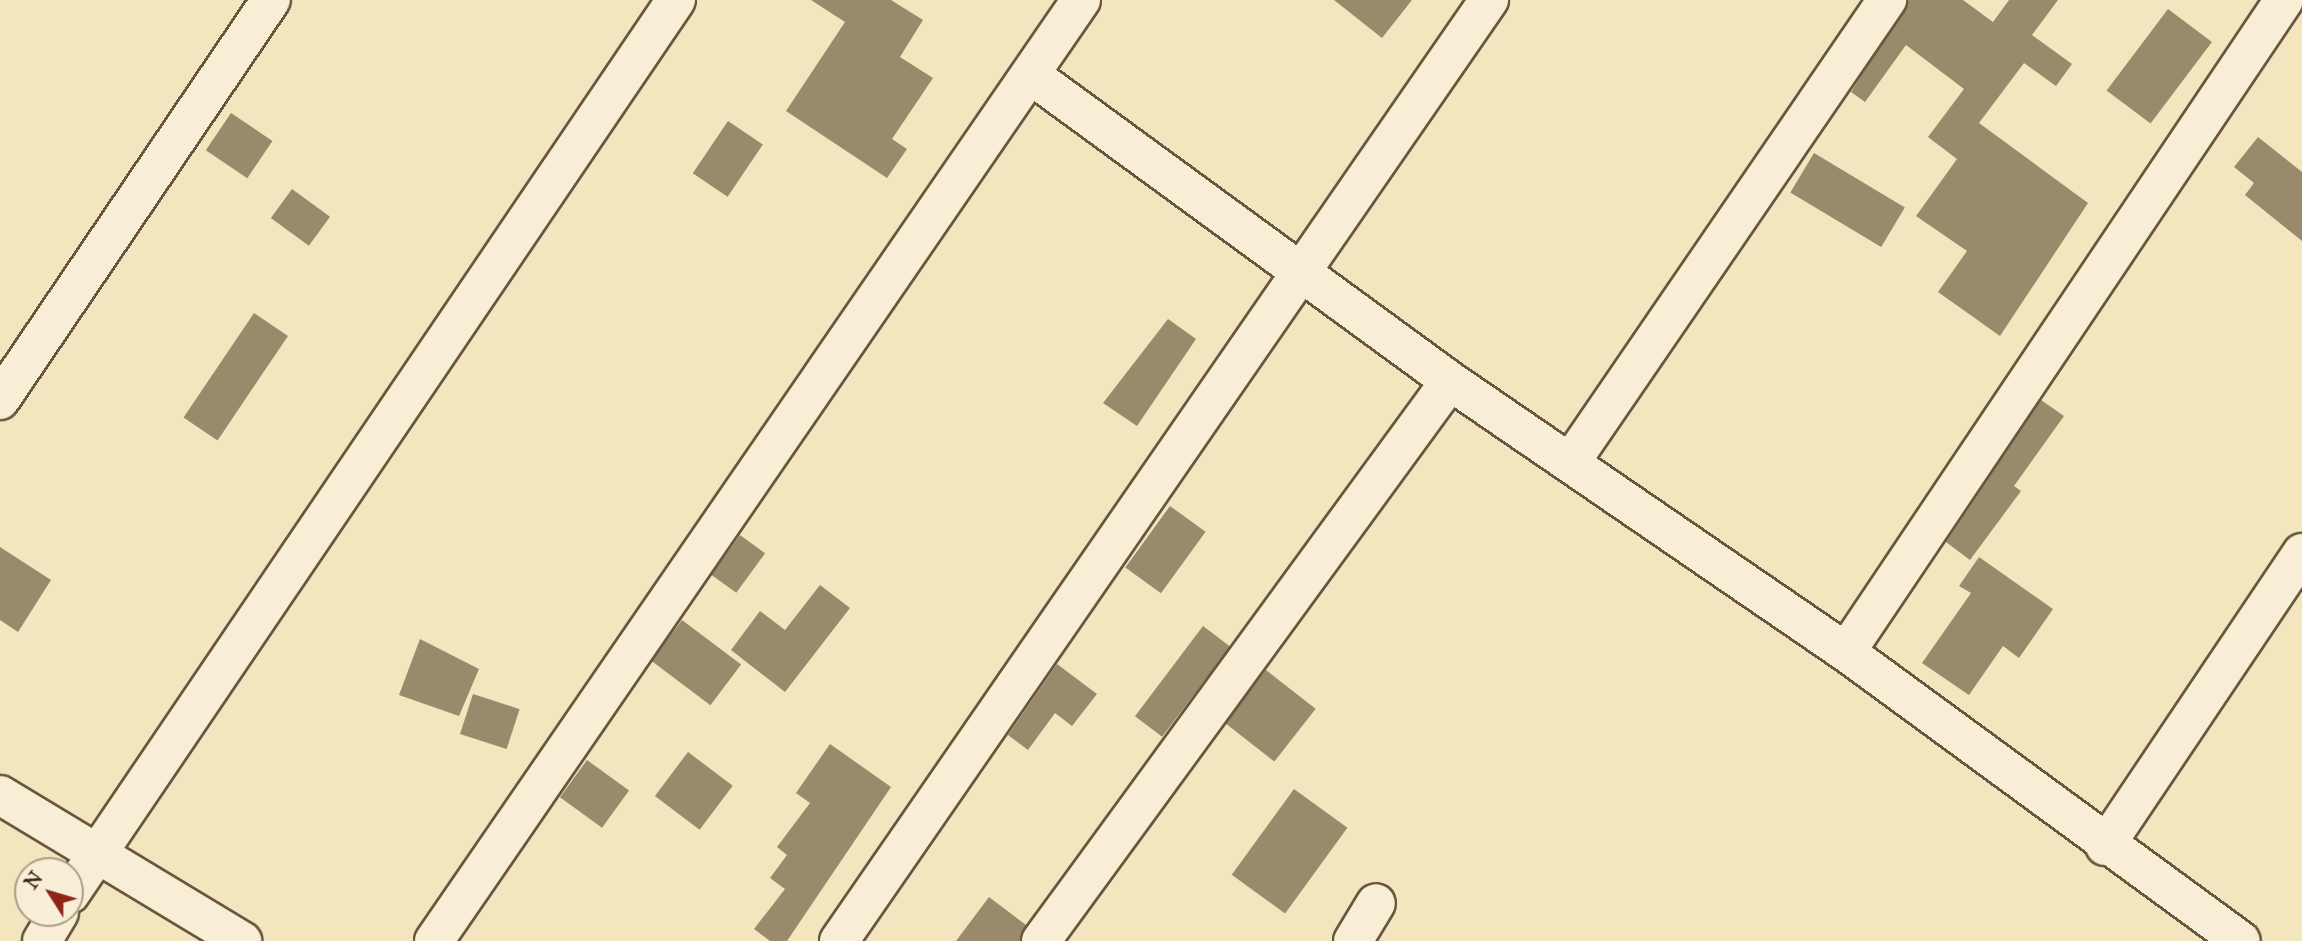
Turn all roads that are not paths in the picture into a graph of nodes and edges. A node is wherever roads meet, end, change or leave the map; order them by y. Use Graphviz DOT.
graph roads {
  1 [pos="271,0"];
  2 [pos="676,0"];
  3 [pos="1082,0"];
  4 [pos="1489,0"];
  5 [pos="1887,0"];
  6 [pos="2284,0"];
  7 [pos="1031,75"];
  8 [pos="1305,270"];
  9 [pos="1450,380"];
  10 [pos="0,400"];
  11 [pos="1572,460"];
  12 [pos="2302,553"];
  13 [pos="1846,652"];
  14 [pos="0,795"];
  15 [pos="2105,846"];
  16 [pos="95,852"];
  17 [pos="84,870"];
  18 [pos="1376,903"];
  19 [pos="242,941"];
  20 [pos="434,941"];
  21 [pos="839,941"];
  22 [pos="1041,941"];
  23 [pos="1353,941"];
  24 [pos="2241,941"];
  1 -- 10 [label="street"];
  2 -- 16 [label="street"];
  3 -- 7 [label="street"];
  4 -- 8 [label="street"];
  5 -- 11 [label="street"];
  6 -- 13 [label="street"];
  7 -- 8 [label="street"];
  7 -- 20 [label="street"];
  8 -- 9 [label="street"];
  8 -- 21 [label="street"];
  9 -- 11 [label="street"];
  9 -- 22 [label="street"];
  11 -- 13 [label="street"];
  12 -- 15 [label="street"];
  13 -- 15 [label="street"];
  14 -- 16 [label="street"];
  15 -- 24 [label="street"];
  16 -- 17 [label="street"];
  16 -- 19 [label="street"];
  18 -- 23 [label="street"];
}
